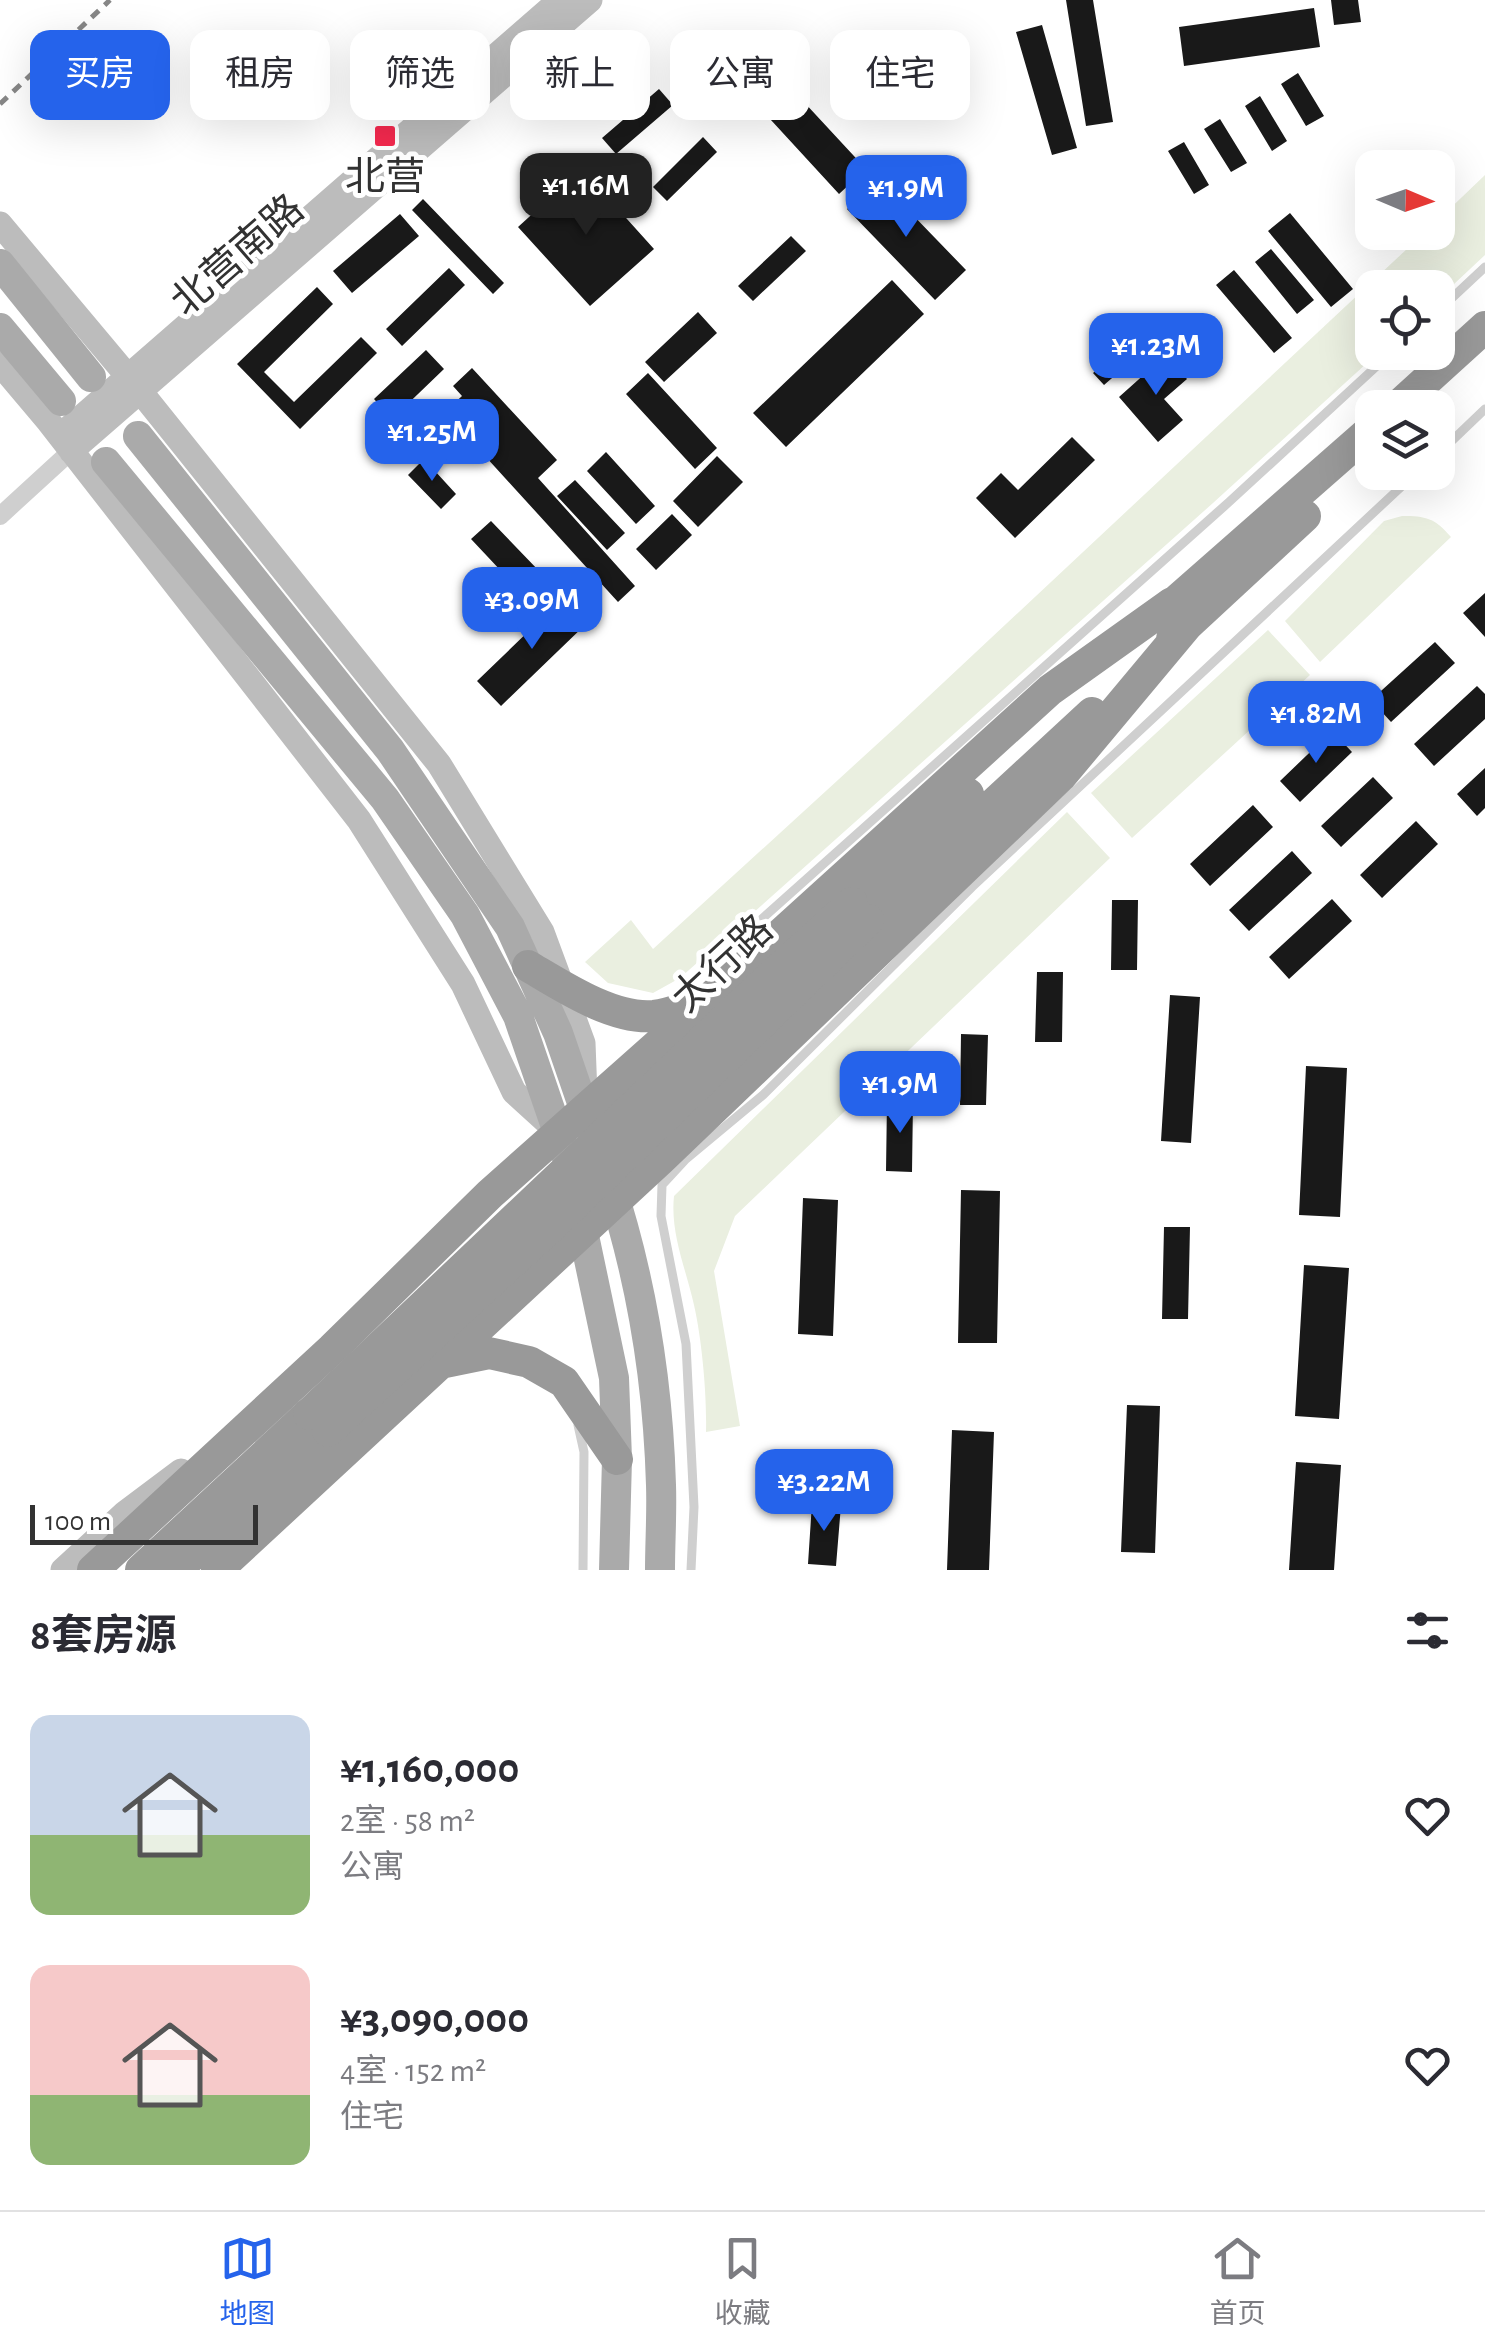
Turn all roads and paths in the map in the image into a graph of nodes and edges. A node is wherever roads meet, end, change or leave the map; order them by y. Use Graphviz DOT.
graph roads {
  1 [pos="560,0"];
  2 [pos="590,0"];
  3 [pos="0,224"];
  4 [pos="0,264"];
  5 [pos="1485,267"];
  6 [pos="1455,295"];
  7 [pos="0,328"];
  8 [pos="1485,328"];
  9 [pos="1485,350"];
  10 [pos="0,364"];
  11 [pos="1372,370"];
  12 [pos="92,377"];
  13 [pos="134,384"];
  14 [pos="1416,390"];
  15 [pos="1442,390"];
  16 [pos="61,401"];
  17 [pos="1485,409"];
  18 [pos="138,436"];
  19 [pos="1455,438"];
  20 [pos="66,443"];
  21 [pos="1355,445"];
  22 [pos="106,462"];
  23 [pos="1355,468"];
  24 [pos="1398,490"];
  25 [pos="0,516"];
  26 [pos="1180,613"];
  27 [pos="528,966"];
  28 [pos="562,986"];
  29 [pos="706,1002"];
  30 [pos="652,1016"];
  31 [pos="585,1110"];
  32 [pos="560,1132"];
  33 [pos="616,1201"];
  34 [pos="584,1230"];
  35 [pos="440,1363"];
  36 [pos="542,1370"];
  37 [pos="278,1400"];
  38 [pos="319,1423"];
  39 [pos="617,1458"];
  40 [pos="264,1527"];
  41 [pos="63,1570"];
  42 [pos="93,1570"];
  43 [pos="141,1570"];
  44 [pos="176,1570"];
  45 [pos="217,1570"];
  46 [pos="228,1570"];
  47 [pos="583,1570"];
  48 [pos="614,1570"];
  49 [pos="660,1570"];
  50 [pos="690,1570"];
  1 -- 13 [label="main road, 北营南路"];
  2 -- 13 [label="main road, 北营南路"];
  3 -- 13 [label="main road"];
  4 -- 12 [label="main road"];
  5 -- 6 [label="lane"];
  7 -- 16 [label="main road"];
  8 -- 14 [label="highway"];
  9 -- 15 [label="highway"];
  10 -- 20 [label="main road"];
  11 -- 30 [label="lane"];
  13 -- 20 [label="main road, 北营南路"];
  13 -- 28 [label="main road"];
  17 -- 19 [label="lane"];
  18 -- 27 [label="main road"];
  20 -- 25 [label="street"];
  20 -- 32 [label="main road"];
  21 -- 26 [label="highway, 太行路"];
  22 -- 32 [label="main road"];
  23 -- 26 [label="highway, 太行路"];
  24 -- 50 [label="lane"];
  26 -- 29 [label="highway"];
  26 -- 33 [label="highway"];
  26 -- 38 [label="highway, 太行路, bridge"];
  27 -- 28 [label="highway"];
  27 -- 31 [label="main road"];
  28 -- 30 [label="highway"];
  28 -- 31 [label="main road"];
  29 -- 30 [label="highway"];
  29 -- 31 [label="highway"];
  31 -- 32 [label="highway"];
  31 -- 33 [label="main road"];
  32 -- 34 [label="main road"];
  32 -- 37 [label="highway"];
  33 -- 34 [label="highway"];
  33 -- 49 [label="main road"];
  34 -- 35 [label="highway"];
  34 -- 39 [label="main road"];
  35 -- 36 [label="highway"];
  35 -- 40 [label="highway"];
  36 -- 39 [label="highway"];
  36 -- 47 [label="lane"];
  37 -- 41 [label="main road"];
  37 -- 42 [label="highway"];
  38 -- 43 [label="highway, 太行路"];
  38 -- 44 [label="highway, 太行路"];
  39 -- 48 [label="main road"];
  40 -- 45 [label="highway"];
  40 -- 46 [label="main road"];
}
